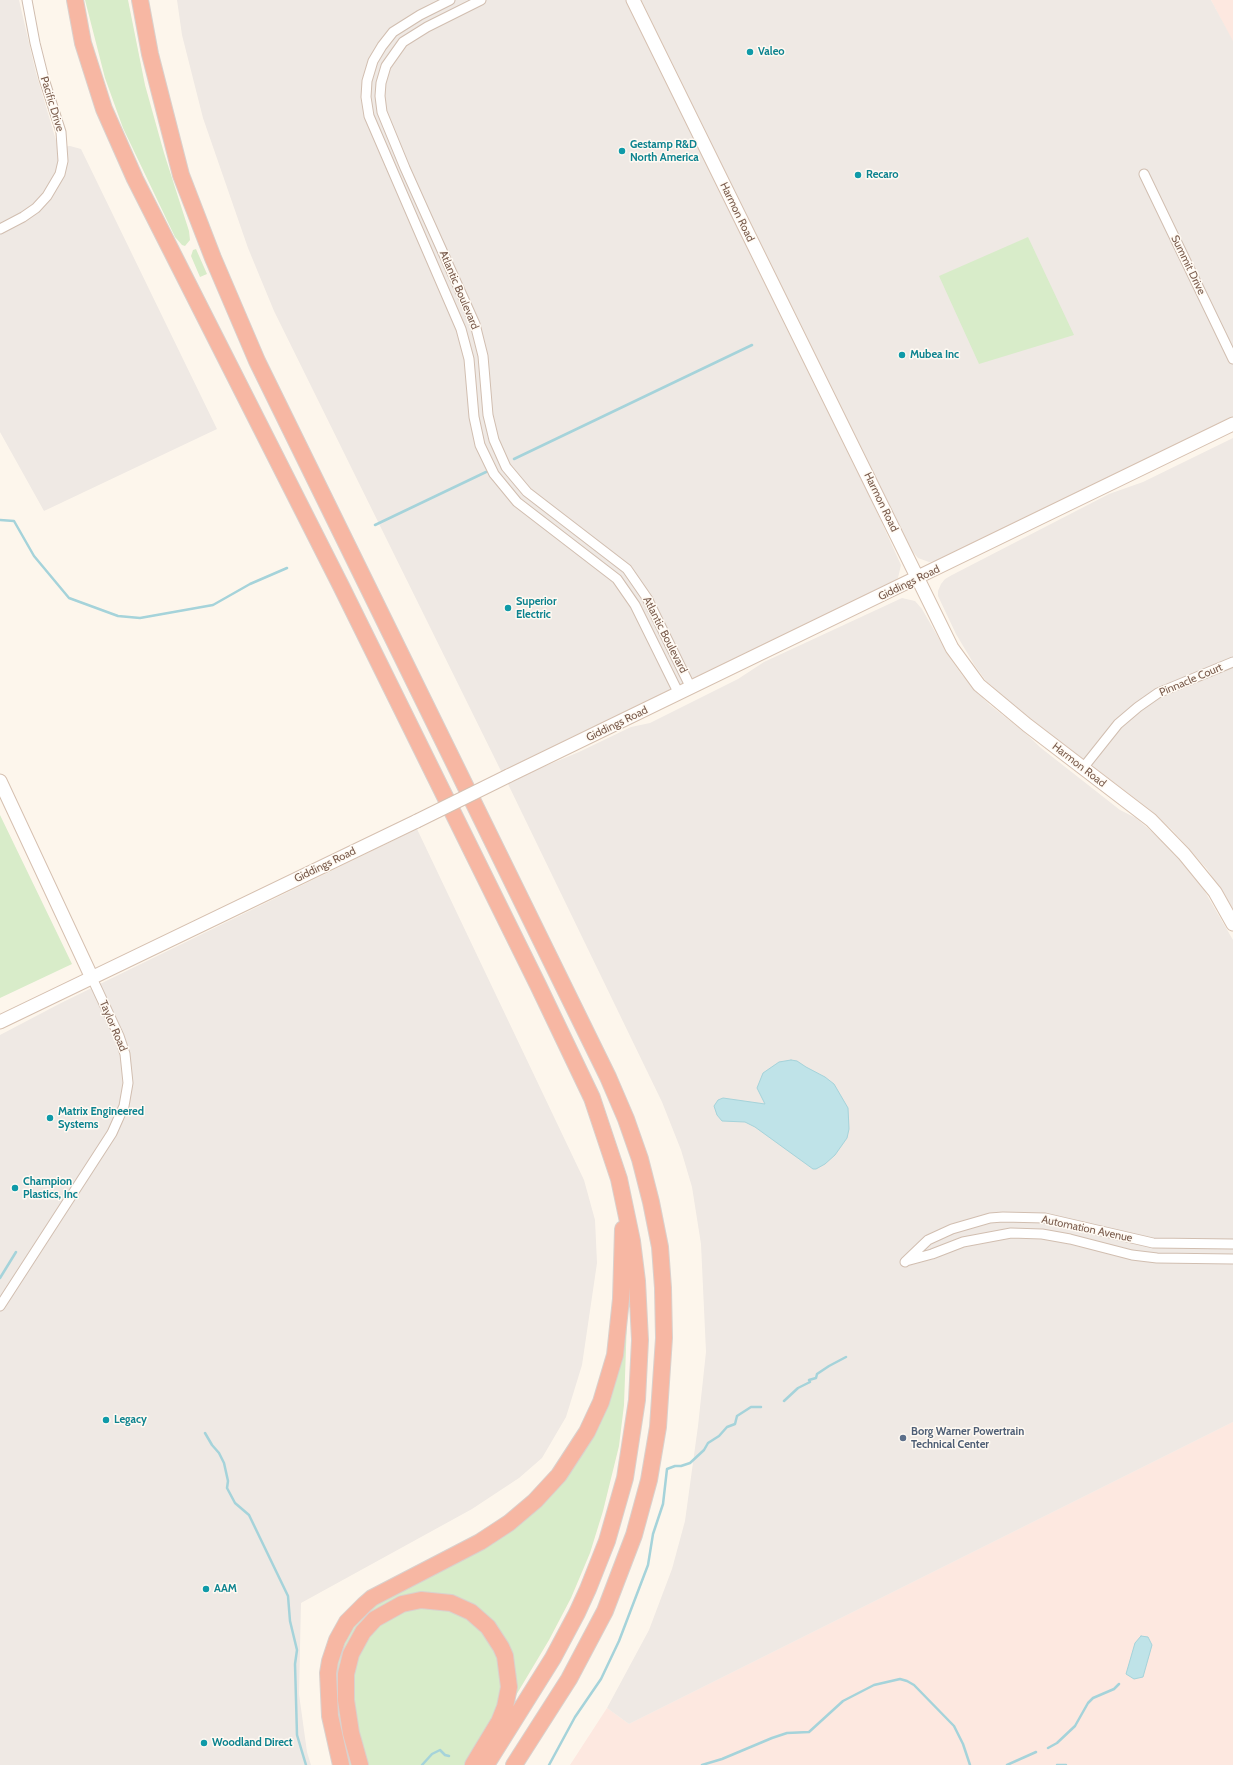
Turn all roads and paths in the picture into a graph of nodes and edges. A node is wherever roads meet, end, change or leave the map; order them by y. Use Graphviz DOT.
graph roads {
  1 [pos="27,0"];
  2 [pos="75,0"];
  3 [pos="140,0"];
  4 [pos="450,0"];
  5 [pos="482,0"];
  6 [pos="633,0"];
  7 [pos="1144,174"];
  8 [pos="0,229"];
  9 [pos="1233,356"];
  10 [pos="1233,424"];
  11 [pos="918,578"];
  12 [pos="1233,662"];
  13 [pos="691,688"];
  14 [pos="678,694"];
  15 [pos="1083,768"];
  16 [pos="0,781"];
  17 [pos="1233,924"];
  18 [pos="92,978"];
  19 [pos="0,1022"];
  20 [pos="624,1201"];
  21 [pos="1233,1244"];
  22 [pos="1233,1259"];
  23 [pos="0,1306"];
  24 [pos="528,1744"];
  25 [pos="341,1765"];
  26 [pos="360,1765"];
  27 [pos="473,1765"];
  28 [pos="486,1765"];
  29 [pos="514,1765"];
  30 [pos="525,1765"];
  1 -- 8 [label="street, Pacific Drive"];
  2 -- 20 [label="highway"];
  3 -- 24 [label="highway"];
  4 -- 14 [label="street, Atlantic Boulevard"];
  5 -- 13 [label="street, Atlantic Boulevard"];
  6 -- 11 [label="street, Harmon Road"];
  7 -- 9 [label="street, Summit Drive"];
  10 -- 11 [label="street, Giddings Road"];
  11 -- 13 [label="street, Giddings Road"];
  11 -- 15 [label="street, Harmon Road"];
  12 -- 15 [label="street, Pinnacle Court"];
  13 -- 14 [label="street, Giddings Road"];
  14 -- 18 [label="street, Giddings Road, bridge"];
  15 -- 17 [label="street, Harmon Road"];
  16 -- 18 [label="street, Taylor Road"];
  18 -- 19 [label="street, Giddings Road"];
  18 -- 23 [label="street, Taylor Road"];
  20 -- 25 [label="highway"];
  20 -- 28 [label="highway"];
  21 -- 22 [label="street, Automation Avenue"];
  24 -- 29 [label="highway"];
  24 -- 30 [label="highway"];
  26 -- 27 [label="highway"];
}
